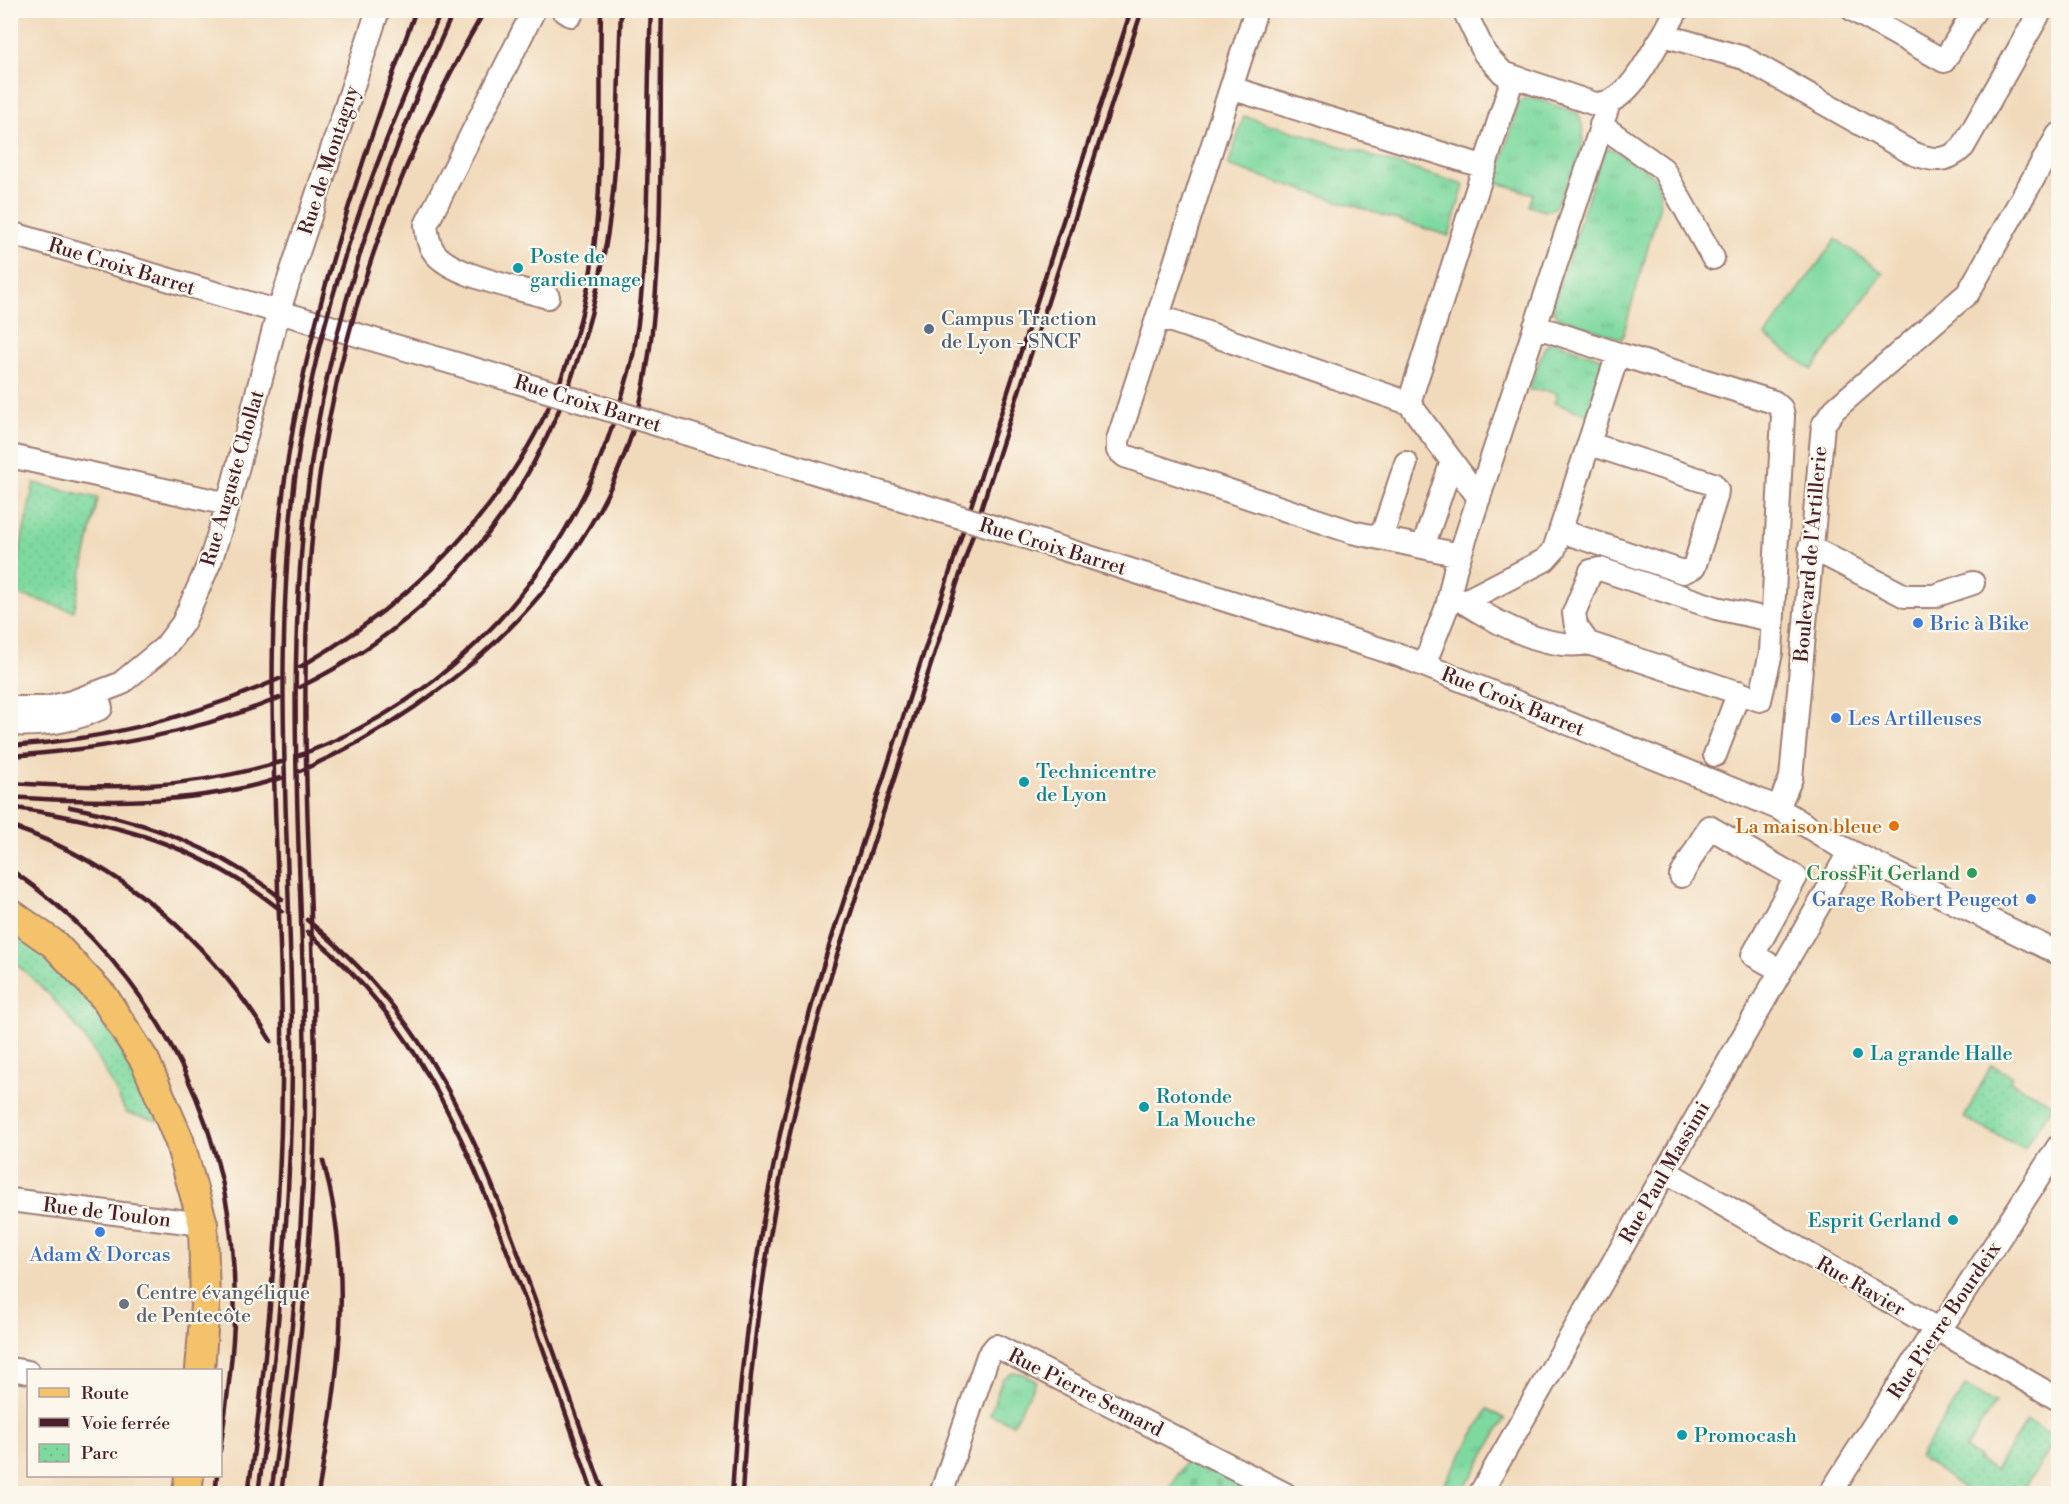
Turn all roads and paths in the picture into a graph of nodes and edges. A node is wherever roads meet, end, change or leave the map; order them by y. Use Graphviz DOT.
graph roads {
  1 [pos="378,10"];
  2 [pos="534,10"];
  3 [pos="1256,10"];
  4 [pos="1464,10"];
  5 [pos="1677,10"];
  6 [pos="1853,10"];
  7 [pos="1975,10"];
  8 [pos="2046,15"];
  9 [pos="1664,34"];
  10 [pos="1513,77"];
  11 [pos="1231,88"];
  12 [pos="1609,103"];
  13 [pos="1601,125"];
  14 [pos="2058,135"];
  15 [pos="1485,167"];
  16 [pos="10,233"];
  17 [pos="1713,258"];
  18 [pos="548,297"];
  19 [pos="279,310"];
  20 [pos="1158,316"];
  21 [pos="1535,326"];
  22 [pos="1618,354"];
  23 [pos="1409,403"];
  24 [pos="1590,444"];
  25 [pos="10,456"];
  26 [pos="1452,461"];
  27 [pos="1406,463"];
  28 [pos="1479,498"];
  29 [pos="228,504"];
  30 [pos="1561,531"];
  31 [pos="1381,538"];
  32 [pos="1423,547"];
  33 [pos="1810,547"];
  34 [pos="1460,555"];
  35 [pos="1973,583"];
  36 [pos="1457,597"];
  37 [pos="1772,620"];
  38 [pos="1588,643"];
  39 [pos="1424,665"];
  40 [pos="1739,692"];
  41 [pos="97,694"];
  42 [pos="10,708"];
  43 [pos="10,724"];
  44 [pos="1715,755"];
  45 [pos="1778,808"];
  46 [pos="1850,851"];
  47 [pos="1681,876"];
  48 [pos="10,913"];
  49 [pos="2058,953"];
  50 [pos="1780,970"];
  51 [pos="2058,1147"];
  52 [pos="1665,1171"];
  53 [pos="10,1200"];
  54 [pos="203,1224"];
  55 [pos="1935,1329"];
  56 [pos="10,1369"];
  57 [pos="200,1369"];
  58 [pos="27,1371"];
  59 [pos="2058,1400"];
  60 [pos="189,1477"];
  61 [pos="187,1494"];
  62 [pos="941,1494"];
  63 [pos="1285,1494"];
  64 [pos="1480,1494"];
  65 [pos="1830,1494"];
  1 -- 19 [label="street, Rue de Montagny"];
  2 -- 18 [label="street"];
  3 -- 11 [label="street"];
  4 -- 10 [label="street"];
  5 -- 9 [label="street"];
  6 -- 7 [label="street"];
  8 -- 9 [label="street"];
  9 -- 12 [label="street"];
  10 -- 12 [label="street"];
  10 -- 15 [label="street"];
  11 -- 15 [label="street"];
  11 -- 20 [label="street"];
  12 -- 13 [label="street"];
  13 -- 17 [label="street"];
  13 -- 21 [label="street"];
  14 -- 33 [label="street, Boulevard de l'Artillerie"];
  15 -- 23 [label="street"];
  16 -- 19 [label="street, Rue Croix Barret"];
  19 -- 29 [label="street, Rue Auguste Chollat"];
  19 -- 39 [label="street, Rue Croix Barret, bridge"];
  20 -- 23 [label="street"];
  20 -- 31 [label="street"];
  21 -- 22 [label="street"];
  21 -- 28 [label="street"];
  22 -- 24 [label="street"];
  22 -- 37 [label="street"];
  23 -- 26 [label="street"];
  24 -- 30 [label="street"];
  24 -- 30 [label="street"];
  25 -- 29 [label="street"];
  26 -- 28 [label="street"];
  26 -- 32 [label="street"];
  27 -- 31 [label="street"];
  28 -- 34 [label="street"];
  29 -- 41 [label="street, Rue Auguste Chollat"];
  30 -- 36 [label="street"];
  31 -- 32 [label="street"];
  32 -- 34 [label="street"];
  33 -- 35 [label="street"];
  33 -- 45 [label="street, Boulevard de l'Artillerie"];
  34 -- 36 [label="street"];
  36 -- 38 [label="street"];
  36 -- 39 [label="street"];
  37 -- 38 [label="street"];
  37 -- 40 [label="street"];
  38 -- 40 [label="street"];
  39 -- 45 [label="street, Rue Croix Barret"];
  40 -- 44 [label="street"];
  41 -- 42 [label="street, Rue Auguste Chollat"];
  41 -- 43 [label="street"];
  45 -- 46 [label="street, Rue Croix Barret"];
  46 -- 49 [label="street, Rue Croix Barret"];
  46 -- 50 [label="street, Rue Paul Massimi"];
  47 -- 50 [label="street"];
  48 -- 54 [label="main road"];
  50 -- 52 [label="street, Rue Paul Massimi"];
  51 -- 55 [label="street, Rue Pierre Bourdeix"];
  52 -- 55 [label="street, Rue Ravier"];
  52 -- 64 [label="street, Rue Paul Massimi"];
  53 -- 54 [label="street, Rue de Toulon"];
  54 -- 57 [label="main road"];
  55 -- 59 [label="street, Rue Ravier"];
  55 -- 65 [label="street, Rue Pierre Bourdeix"];
  56 -- 58 [label="street"];
  60 -- 61 [label="main road"];
  62 -- 63 [label="street, Rue Pierre Semard"];
}
